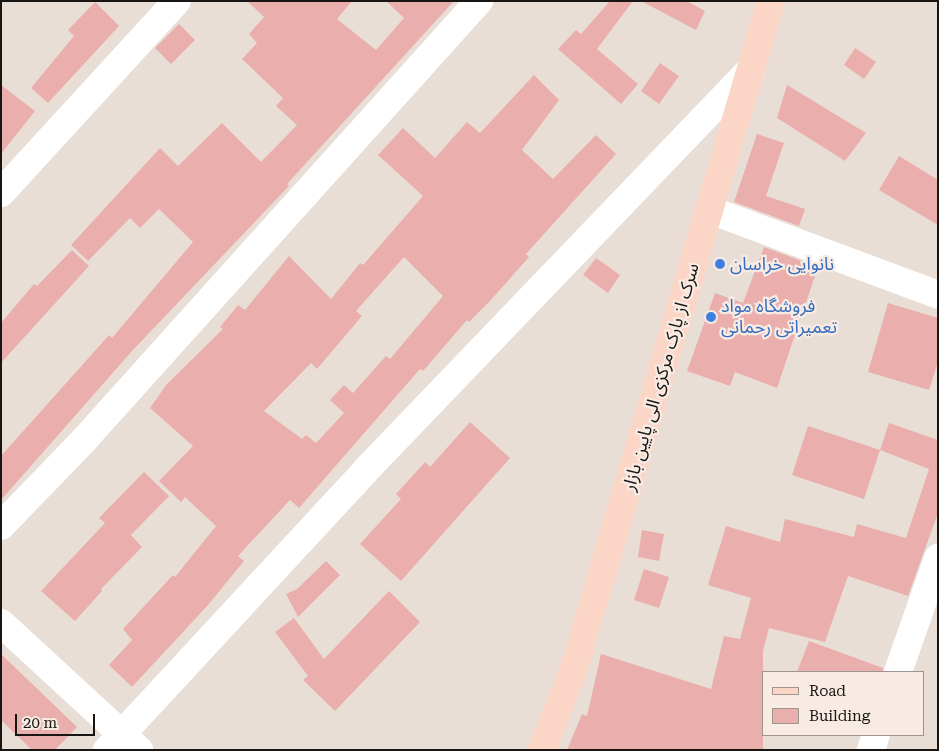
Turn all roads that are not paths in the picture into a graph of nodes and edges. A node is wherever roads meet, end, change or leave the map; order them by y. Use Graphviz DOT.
graph roads {
  1 [pos="177,1"];
  2 [pos="479,1"];
  3 [pos="771,1"];
  4 [pos="751,68"];
  5 [pos="1,193"];
  6 [pos="710,210"];
  7 [pos="938,295"];
  8 [pos="1,526"];
  9 [pos="938,558"];
  10 [pos="1,623"];
  11 [pos="898,671"];
  12 [pos="876,736"];
  13 [pos="122,745"];
  14 [pos="542,750"];
  15 [pos="870,750"];
  1 -- 5 [label="street"];
  2 -- 8 [label="street"];
  3 -- 4 [label="main road, سرک از پارک مرکزی الی پایین بازار"];
  4 -- 6 [label="main road, سرک از پارک مرکزی الی پایین بازار"];
  4 -- 13 [label="street"];
  6 -- 7 [label="street"];
  6 -- 14 [label="main road, سرک از پارک مرکزی الی پایین بازار"];
  9 -- 11 [label="street"];
  10 -- 13 [label="street"];
  12 -- 15 [label="street"];
}
